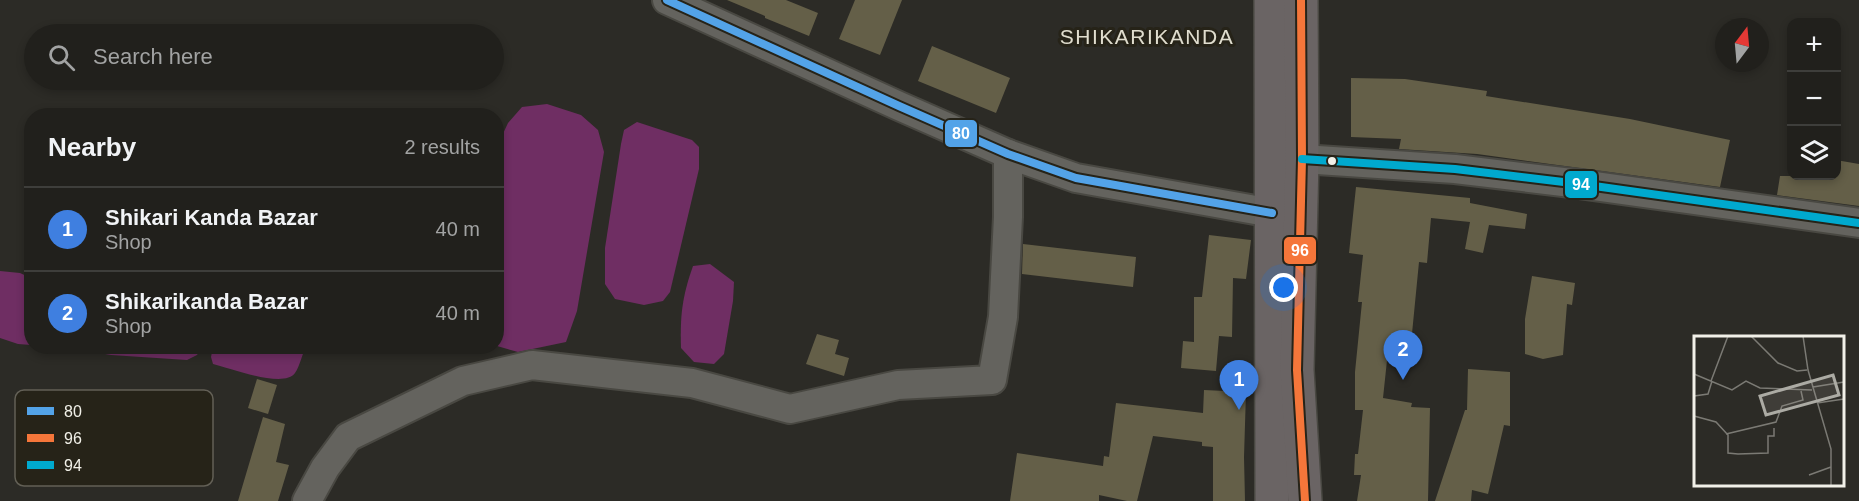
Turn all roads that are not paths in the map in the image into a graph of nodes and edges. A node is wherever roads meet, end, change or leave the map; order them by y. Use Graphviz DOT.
graph roads {
  1 [pos="668,0"];
  2 [pos="1271,0"];
  3 [pos="1301,0"];
  4 [pos="1008,154"];
  5 [pos="1302,159"];
  6 [pos="1272,213"];
  7 [pos="1859,223"];
  8 [pos="307,501"];
  9 [pos="1272,501"];
  10 [pos="1305,501"];
  1 -- 4 [label="street"];
  2 -- 6 [label="highway"];
  3 -- 5 [label="highway"];
  4 -- 6 [label="street"];
  4 -- 8 [label="street"];
  5 -- 7 [label="street"];
  5 -- 10 [label="highway"];
  6 -- 9 [label="highway"];
}
